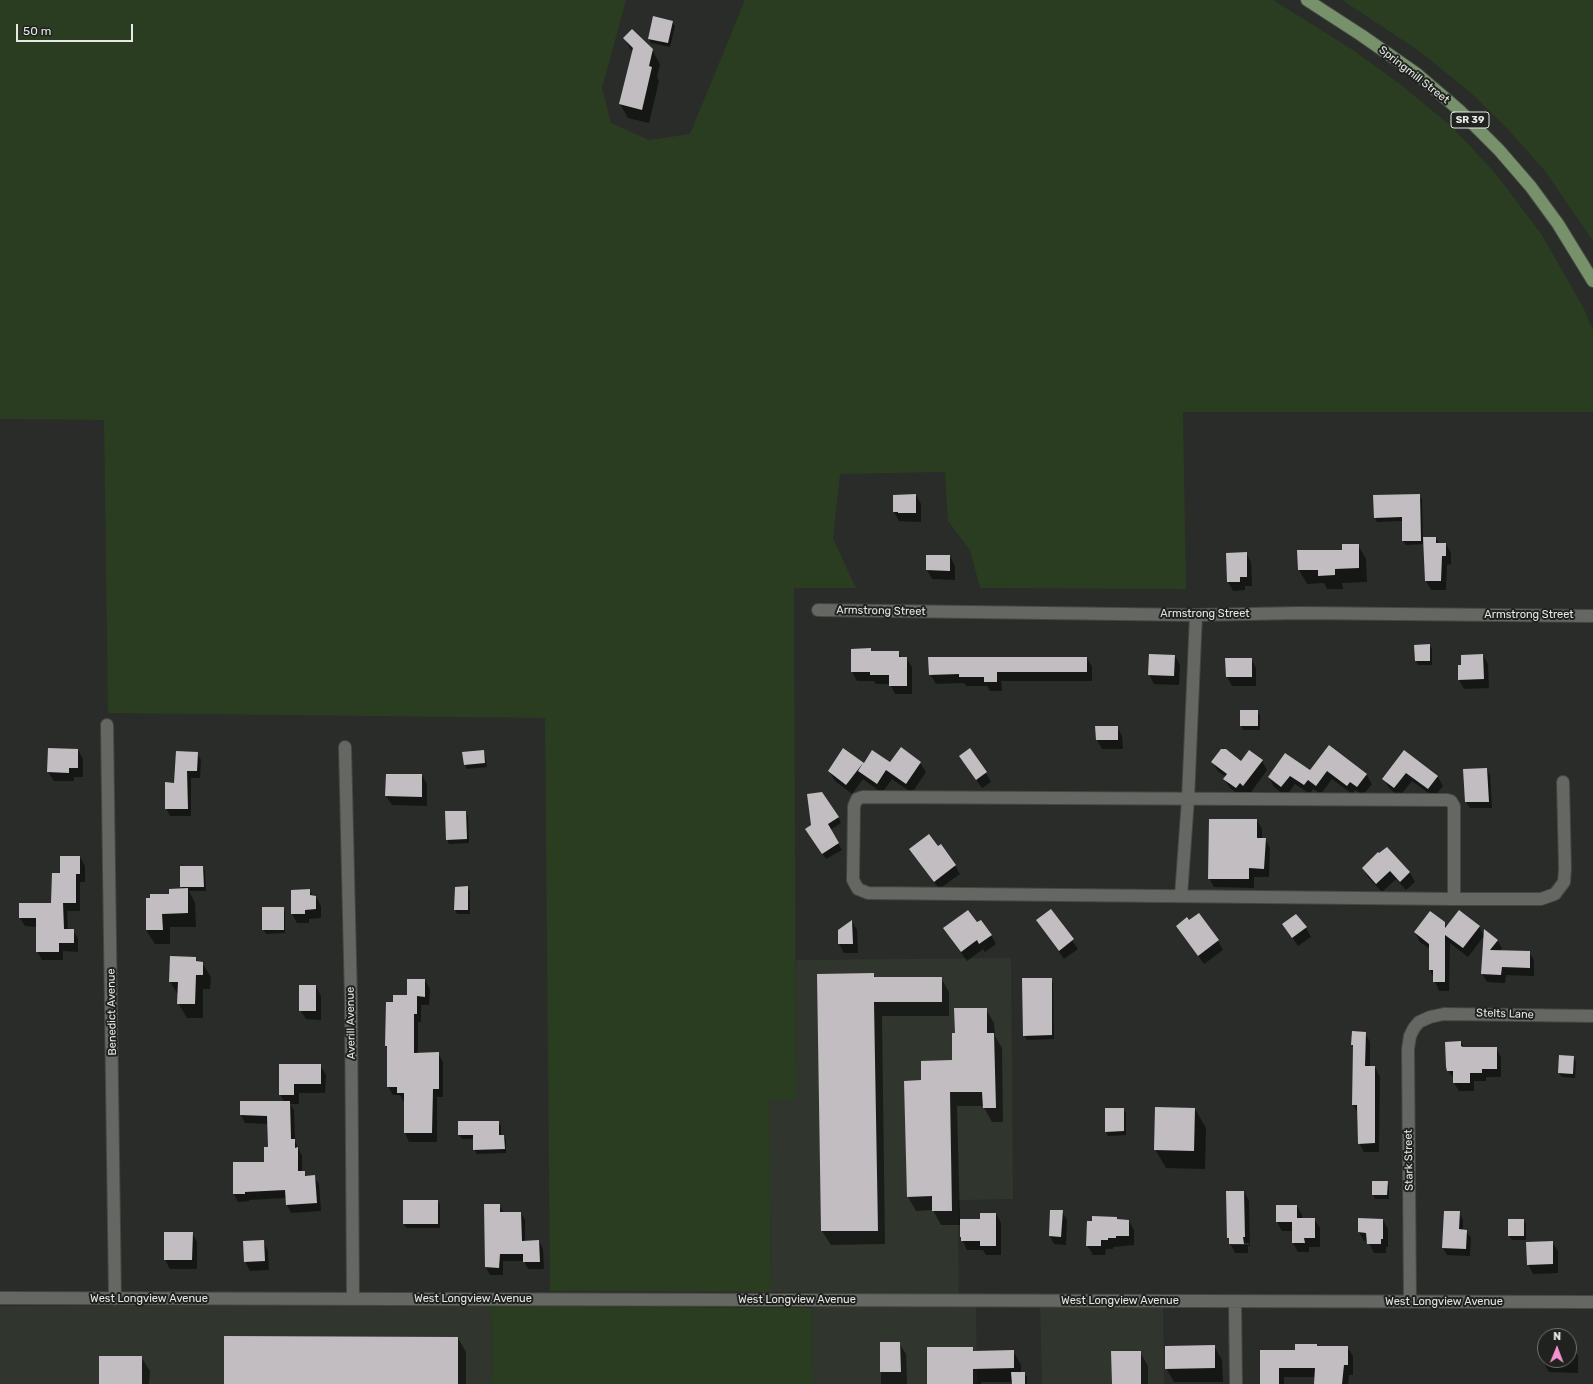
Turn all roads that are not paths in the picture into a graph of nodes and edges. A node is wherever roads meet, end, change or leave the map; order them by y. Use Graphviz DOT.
graph roads {
  1 [pos="1306,0"];
  2 [pos="1593,281"];
  3 [pos="818,610"];
  4 [pos="1196,614"];
  5 [pos="1593,616"];
  6 [pos="107,725"];
  7 [pos="345,747"];
  8 [pos="1563,782"];
  9 [pos="1188,799"];
  10 [pos="1181,896"];
  11 [pos="1454,899"];
  12 [pos="1593,1016"];
  13 [pos="1419,1022"];
  14 [pos="0,1298"];
  15 [pos="115,1299"];
  16 [pos="354,1299"];
  17 [pos="1235,1301"];
  18 [pos="1410,1302"];
  19 [pos="1593,1302"];
  20 [pos="1236,1384"];
  1 -- 2 [label="main road, Springmill Street / SR 39"];
  3 -- 4 [label="street, Armstrong Street"];
  4 -- 5 [label="street, Armstrong Street"];
  4 -- 9 [label="street"];
  6 -- 15 [label="street, Benedict Avenue"];
  7 -- 16 [label="street, Averill Avenue"];
  8 -- 11 [label="street"];
  9 -- 10 [label="street"];
  9 -- 10 [label="street"];
  9 -- 11 [label="street"];
  10 -- 11 [label="street"];
  12 -- 13 [label="street, Stelts Lane"];
  13 -- 18 [label="street, Stark Street"];
  14 -- 15 [label="street, West Longview Avenue"];
  15 -- 16 [label="street, West Longview Avenue"];
  16 -- 17 [label="street, West Longview Avenue"];
  17 -- 18 [label="street, West Longview Avenue"];
  17 -- 20 [label="street"];
  18 -- 19 [label="street, West Longview Avenue"];
}
